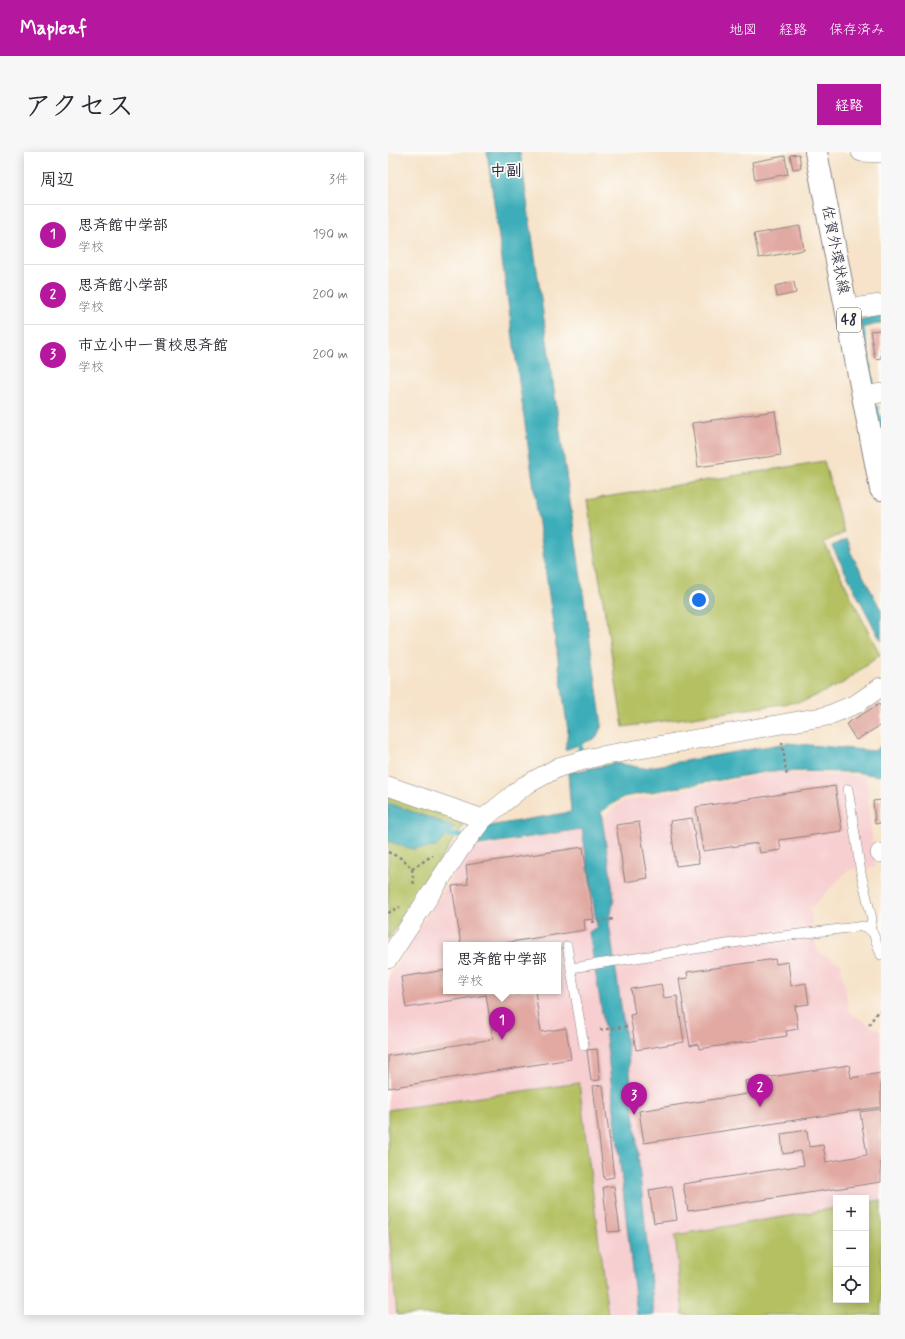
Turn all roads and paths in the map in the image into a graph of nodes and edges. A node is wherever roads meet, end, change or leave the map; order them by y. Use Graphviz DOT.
graph roads {
  1 [pos="816,152"];
  2 [pos="861,152"];
  3 [pos="881,153"];
  4 [pos="881,304"];
  5 [pos="847,308"];
  6 [pos="872,394"];
  7 [pos="881,489"];
  8 [pos="881,687"];
  9 [pos="782,738"];
  10 [pos="787,777"];
  11 [pos="388,786"];
  12 [pos="848,789"];
  13 [pos="481,822"];
  14 [pos="388,852"];
  15 [pos="438,852"];
  16 [pos="412,869"];
  17 [pos="414,888"];
  18 [pos="402,905"];
  19 [pos="388,913"];
  20 [pos="614,919"];
  21 [pos="592,922"];
  22 [pos="870,930"];
  23 [pos="567,946"];
  24 [pos="881,955"];
  25 [pos="388,959"];
  26 [pos="571,968"];
  27 [pos="881,1011"];
  28 [pos="870,1025"];
  29 [pos="628,1026"];
  30 [pos="600,1030"];
  31 [pos="584,1046"];
  1 -- 5 [label="main road, 佐賀外環状線 / 48"];
  2 -- 3 [label="street"];
  4 -- 5 [label="street"];
  5 -- 6 [label="main road, 佐賀外環状線 / 48"];
  6 -- 7 [label="main road, 佐賀外環状線 / 48"];
  8 -- 13 [label="street"];
  9 -- 10 [label="path"];
  11 -- 13 [label="street"];
  12 -- 22 [label="lane"];
  13 -- 25 [label="street"];
  14 -- 16 [label="path"];
  15 -- 16 [label="path"];
  16 -- 17 [label="path"];
  18 -- 19 [label="path"];
  20 -- 21 [label="path"];
  22 -- 24 [label="lane"];
  22 -- 26 [label="lane"];
  23 -- 26 [label="lane"];
  26 -- 31 [label="lane"];
  27 -- 28 [label="path"];
  29 -- 30 [label="path"];
}
